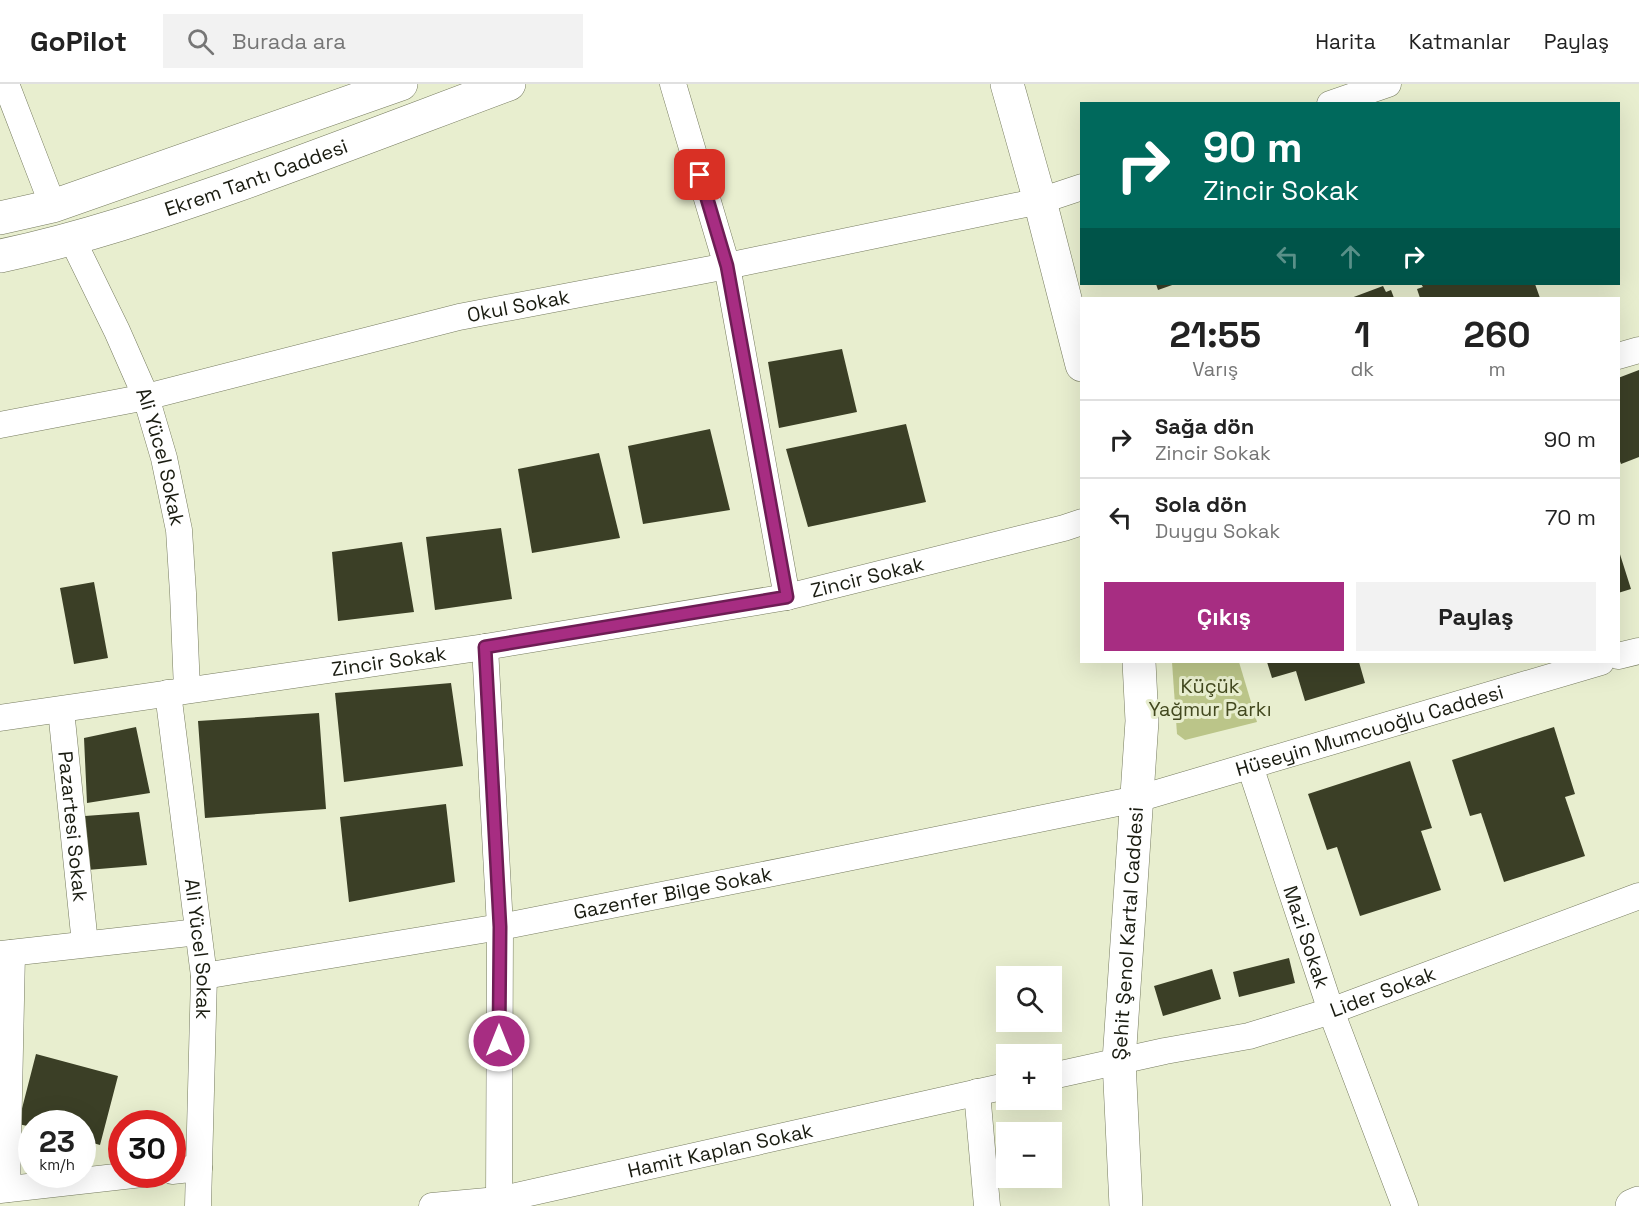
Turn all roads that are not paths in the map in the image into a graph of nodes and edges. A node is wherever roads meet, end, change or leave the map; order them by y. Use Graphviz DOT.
graph roads {
  1 [pos="6,84"];
  2 [pos="401,84"];
  3 [pos="509,84"];
  4 [pos="673,84"];
  5 [pos="1006,84"];
  6 [pos="1388,84"];
  7 [pos="1336,102"];
  8 [pos="1080,188"];
  9 [pos="1040,201"];
  10 [pos="53,206"];
  11 [pos="0,218"];
  12 [pos="72,239"];
  13 [pos="0,256"];
  14 [pos="727,266"];
  15 [pos="1639,350"];
  16 [pos="1620,355"];
  17 [pos="1080,357"];
  18 [pos="146,397"];
  19 [pos="0,425"];
  20 [pos="1080,523"];
  21 [pos="787,597"];
  22 [pos="485,647"];
  23 [pos="1639,651"];
  24 [pos="1620,656"];
  25 [pos="1139,663"];
  26 [pos="1598,663"];
  27 [pos="178,692"];
  28 [pos="61,710"];
  29 [pos="0,718"];
  30 [pos="1250,766"];
  31 [pos="1137,799"];
  32 [pos="1639,896"];
  33 [pos="500,927"];
  34 [pos="198,932"];
  35 [pos="85,944"];
  36 [pos="6,954"];
  37 [pos="204,976"];
  38 [pos="1331,1011"];
  39 [pos="1119,1061"];
  40 [pos="1062,1074"];
  41 [pos="996,1088"];
  42 [pos="976,1092"];
  43 [pos="199,1168"];
  44 [pos="186,1169"];
  45 [pos="108,1178"];
  46 [pos="3,1190"];
  47 [pos="499,1203"];
  48 [pos="1639,1203"];
  49 [pos="198,1206"];
  50 [pos="432,1206"];
  51 [pos="987,1206"];
  52 [pos="1126,1206"];
  53 [pos="1405,1206"];
  54 [pos="1632,1206"];
  1 -- 10 [label="street"];
  2 -- 10 [label="street, Ekrem Tantı Caddesi"];
  3 -- 12 [label="street, Ekrem Tantı Caddesi"];
  4 -- 14 [label="street"];
  5 -- 9 [label="street"];
  6 -- 7 [label="street"];
  8 -- 9 [label="street, Okul Sokak"];
  9 -- 14 [label="street, Okul Sokak"];
  9 -- 17 [label="street"];
  10 -- 11 [label="street, Ekrem Tantı Caddesi"];
  10 -- 12 [label="street"];
  12 -- 13 [label="street, Ekrem Tantı Caddesi"];
  12 -- 18 [label="street, Ali Yücel Sokak"];
  14 -- 18 [label="street, Okul Sokak"];
  14 -- 21 [label="street"];
  15 -- 16 [label="street"];
  18 -- 19 [label="street, Okul Sokak"];
  18 -- 27 [label="street, Ali Yücel Sokak"];
  20 -- 21 [label="street, Zincir Sokak"];
  21 -- 22 [label="street, Zincir Sokak"];
  22 -- 27 [label="street, Zincir Sokak"];
  22 -- 33 [label="street"];
  23 -- 24 [label="street"];
  25 -- 31 [label="street, Şehit Şenol Kartal Caddesi"];
  26 -- 30 [label="street, Hüseyin Mumcuoğlu Caddesi"];
  27 -- 28 [label="street, Zincir Sokak"];
  27 -- 34 [label="street, Ali Yücel Sokak"];
  28 -- 29 [label="street, Zincir Sokak"];
  28 -- 35 [label="street, Pazartesi Sokak"];
  30 -- 31 [label="street, Hüseyin Mumcuoğlu Caddesi"];
  30 -- 38 [label="street, Mazi Sokak"];
  31 -- 33 [label="street, Gazenfer Bilge Sokak"];
  31 -- 39 [label="street, Şehit Şenol Kartal Caddesi"];
  32 -- 38 [label="street, Lider Sokak"];
  33 -- 37 [label="street, Gazenfer Bilge Sokak"];
  33 -- 47 [label="street"];
  34 -- 35 [label="street"];
  34 -- 37 [label="street, Ali Yücel Sokak"];
  35 -- 36 [label="street"];
  36 -- 46 [label="street"];
  37 -- 43 [label="street, Ali Yücel Sokak"];
  38 -- 39 [label="street, Lider Sokak"];
  38 -- 53 [label="street, Mazi Sokak"];
  39 -- 40 [label="street"];
  39 -- 52 [label="street, Şehit Şenol Kartal Caddesi"];
  41 -- 42 [label="street, Hamit Kaplan Sokak"];
  42 -- 47 [label="street, Hamit Kaplan Sokak"];
  42 -- 51 [label="street"];
  43 -- 44 [label="street"];
  43 -- 49 [label="street, Ali Yücel Sokak"];
  45 -- 46 [label="street"];
  47 -- 50 [label="street, Hamit Kaplan Sokak"];
  48 -- 54 [label="street"];
}
